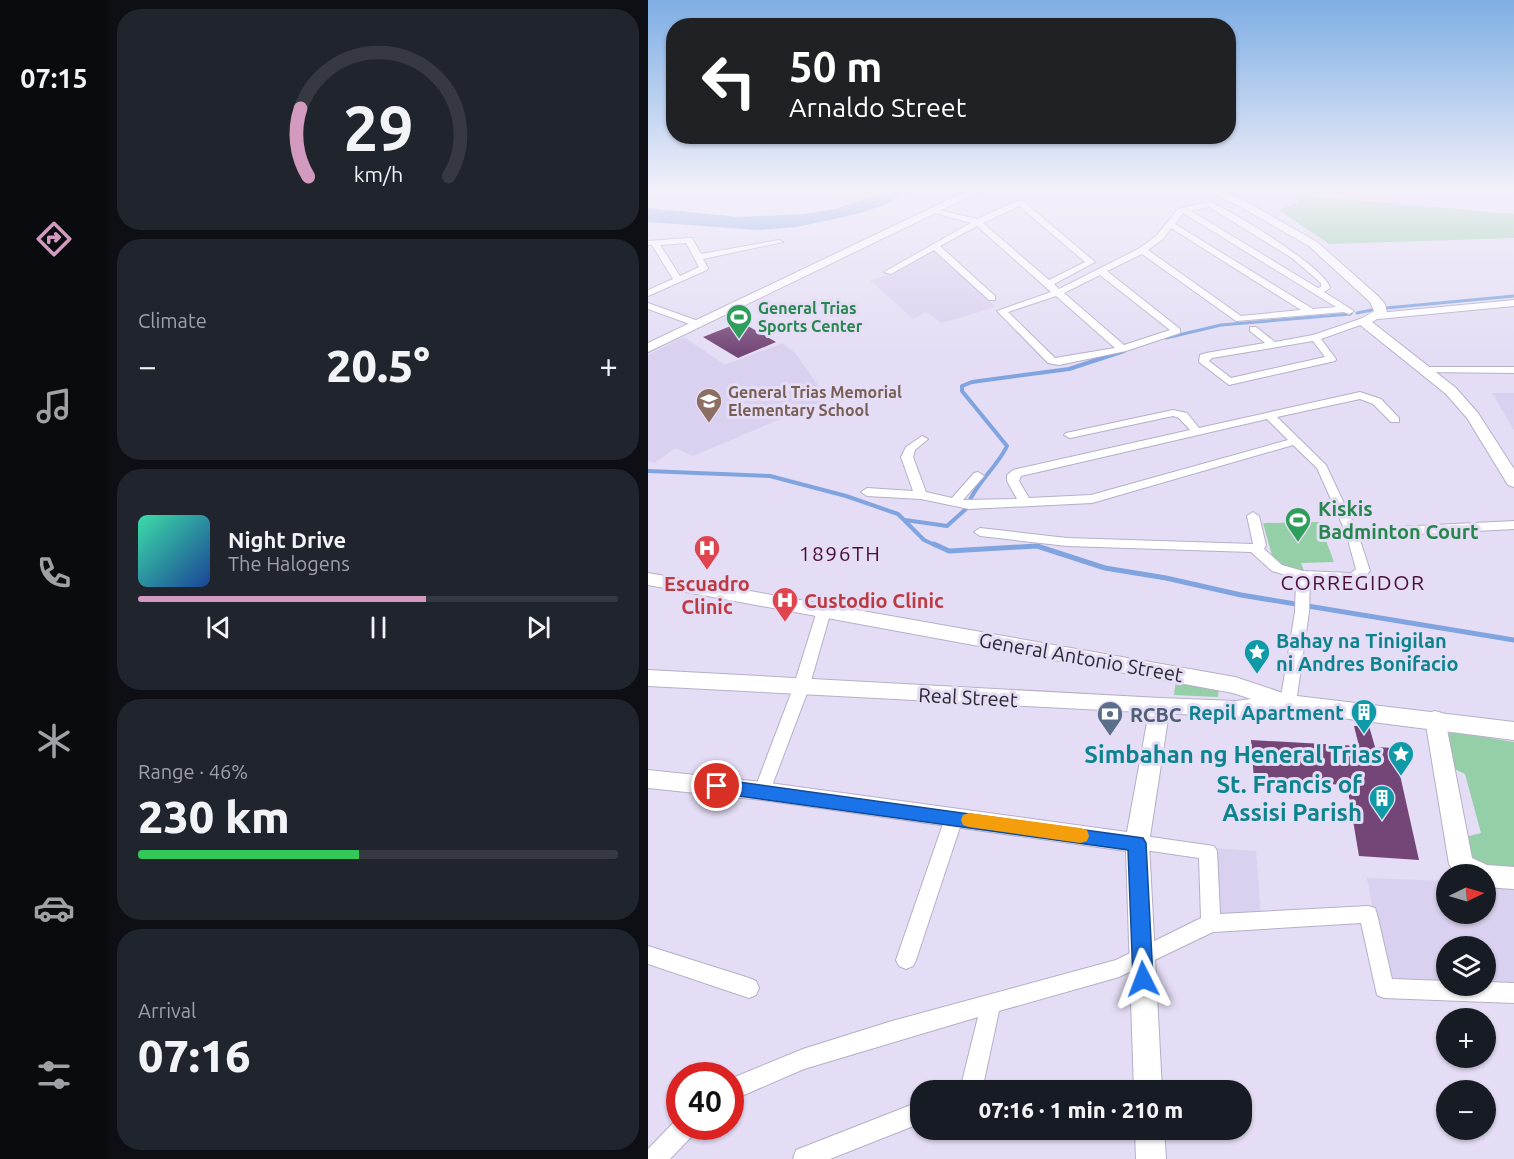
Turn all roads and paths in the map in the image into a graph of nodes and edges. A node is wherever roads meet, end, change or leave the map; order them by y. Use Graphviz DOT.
graph roads {
  1 [pos="653,245"];
  2 [pos="692,245"];
  3 [pos="762,245"];
  4 [pos="866,245"];
  5 [pos="1005,245"];
  6 [pos="1071,245"];
  7 [pos="1149,245"];
  8 [pos="1204,245"];
  9 [pos="1242,245"];
  10 [pos="1280,245"];
  11 [pos="1314,245"];
  12 [pos="935,246"];
  13 [pos="1143,250"];
  14 [pos="699,257"];
  15 [pos="1101,271"];
  16 [pos="888,272"];
  17 [pos="678,280"];
  18 [pos="1049,283"];
  19 [pos="1319,291"];
  20 [pos="1059,292"];
  21 [pos="648,293"];
  22 [pos="992,298"];
  23 [pos="1514,303"];
  24 [pos="648,306"];
  25 [pos="1347,309"];
  26 [pos="1312,313"];
  27 [pos="1378,316"];
  28 [pos="1363,321"];
  29 [pos="698,324"];
  30 [pos="1253,330"];
  31 [pos="1315,338"];
  32 [pos="1273,345"];
  33 [pos="648,348"];
  34 [pos="1122,349"];
  35 [pos="1427,370"];
  36 [pos="1514,370"];
  37 [pos="1270,416"];
  38 [pos="1395,420"];
  39 [pos="1197,432"];
  40 [pos="1070,435"];
  41 [pos="922,439"];
  42 [pos="1296,441"];
  43 [pos="978,476"];
  44 [pos="1514,482"];
  45 [pos="867,492"];
  46 [pos="921,495"];
  47 [pos="1025,502"];
  48 [pos="954,503"];
  49 [pos="1253,516"];
  50 [pos="1514,525"];
  51 [pos="980,532"];
  52 [pos="1352,533"];
  53 [pos="1256,549"];
  54 [pos="1302,575"];
  55 [pos="648,579"];
  56 [pos="824,611"];
  57 [pos="648,678"];
  58 [pos="801,688"];
  59 [pos="1288,703"];
  60 [pos="1160,706"];
  61 [pos="1435,719"];
  62 [pos="1514,731"];
  63 [pos="648,779"];
  64 [pos="762,791"];
  65 [pos="954,818"];
  66 [pos="1137,843"];
  67 [pos="1461,864"];
  68 [pos="1496,877"];
  69 [pos="1514,878"];
  70 [pos="1210,923"];
  71 [pos="648,955"];
  72 [pos="1142,957"];
  73 [pos="906,960"];
  74 [pos="749,988"];
  75 [pos="1514,993"];
  76 [pos="991,1003"];
  77 [pos="973,1080"];
  78 [pos="1148,1080"];
  79 [pos="744,1084"];
  80 [pos="910,1116"];
  81 [pos="672,1140"];
  82 [pos="1150,1140"];
  83 [pos="804,1158"];
  84 [pos="654,1159"];
  85 [pos="1151,1159"];
  1 -- 17 [label="street"];
  2 -- 14 [label="street"];
  3 -- 14 [label="street"];
  4 -- 29 [label="main road"];
  5 -- 18 [label="street"];
  6 -- 18 [label="street"];
  7 -- 13 [label="street"];
  8 -- 26 [label="street"];
  9 -- 19 [label="street"];
  10 -- 19 [label="street"];
  11 -- 27 [label="street"];
  12 -- 16 [label="street"];
  12 -- 22 [label="street"];
  13 -- 15 [label="street"];
  13 -- 26 [label="street"];
  14 -- 17 [label="street"];
  15 -- 20 [label="street"];
  15 -- 34 [label="street"];
  17 -- 21 [label="street"];
  18 -- 20 [label="street"];
  19 -- 25 [label="street"];
  20 -- 34 [label="street"];
  20 -- 34 [label="street"];
  23 -- 27 [label="street"];
  24 -- 29 [label="street"];
  25 -- 26 [label="street"];
  25 -- 28 [label="street"];
  27 -- 28 [label="street"];
  28 -- 31 [label="street"];
  28 -- 35 [label="street"];
  29 -- 33 [label="main road"];
  30 -- 32 [label="street"];
  31 -- 32 [label="street"];
  31 -- 32 [label="street"];
  35 -- 36 [label="street"];
  35 -- 44 [label="street"];
  37 -- 38 [label="street"];
  37 -- 39 [label="street"];
  37 -- 42 [label="street"];
  39 -- 40 [label="street"];
  39 -- 47 [label="street"];
  41 -- 46 [label="street"];
  42 -- 47 [label="street"];
  42 -- 52 [label="street"];
  43 -- 48 [label="street"];
  45 -- 46 [label="street"];
  46 -- 48 [label="street"];
  47 -- 48 [label="street"];
  49 -- 53 [label="street"];
  50 -- 52 [label="street"];
  51 -- 53 [label="street"];
  52 -- 54 [label="street"];
  53 -- 54 [label="street"];
  54 -- 59 [label="street"];
  55 -- 56 [label="main road, General Antonio Street"];
  56 -- 58 [label="street"];
  56 -- 59 [label="main road, General Antonio Street"];
  57 -- 58 [label="main road, Real Street"];
  58 -- 60 [label="main road, Real Street"];
  58 -- 64 [label="street"];
  59 -- 60 [label="main road, Real Street"];
  59 -- 61 [label="main road, General Antonio Street"];
  60 -- 66 [label="street"];
  61 -- 62 [label="main road, General Antonio Street"];
  61 -- 67 [label="street"];
  63 -- 64 [label="street"];
  64 -- 65 [label="street"];
  65 -- 66 [label="street"];
  65 -- 73 [label="street"];
  66 -- 70 [label="street"];
  66 -- 72 [label="street"];
  68 -- 69 [label="street"];
  70 -- 72 [label="street"];
  70 -- 75 [label="street"];
  71 -- 74 [label="street"];
  72 -- 76 [label="street"];
  72 -- 78 [label="street"];
  76 -- 77 [label="street"];
  76 -- 79 [label="street"];
  80 -- 83 [label="street"];
  81 -- 84 [label="street"];
  82 -- 85 [label="street"];
}
